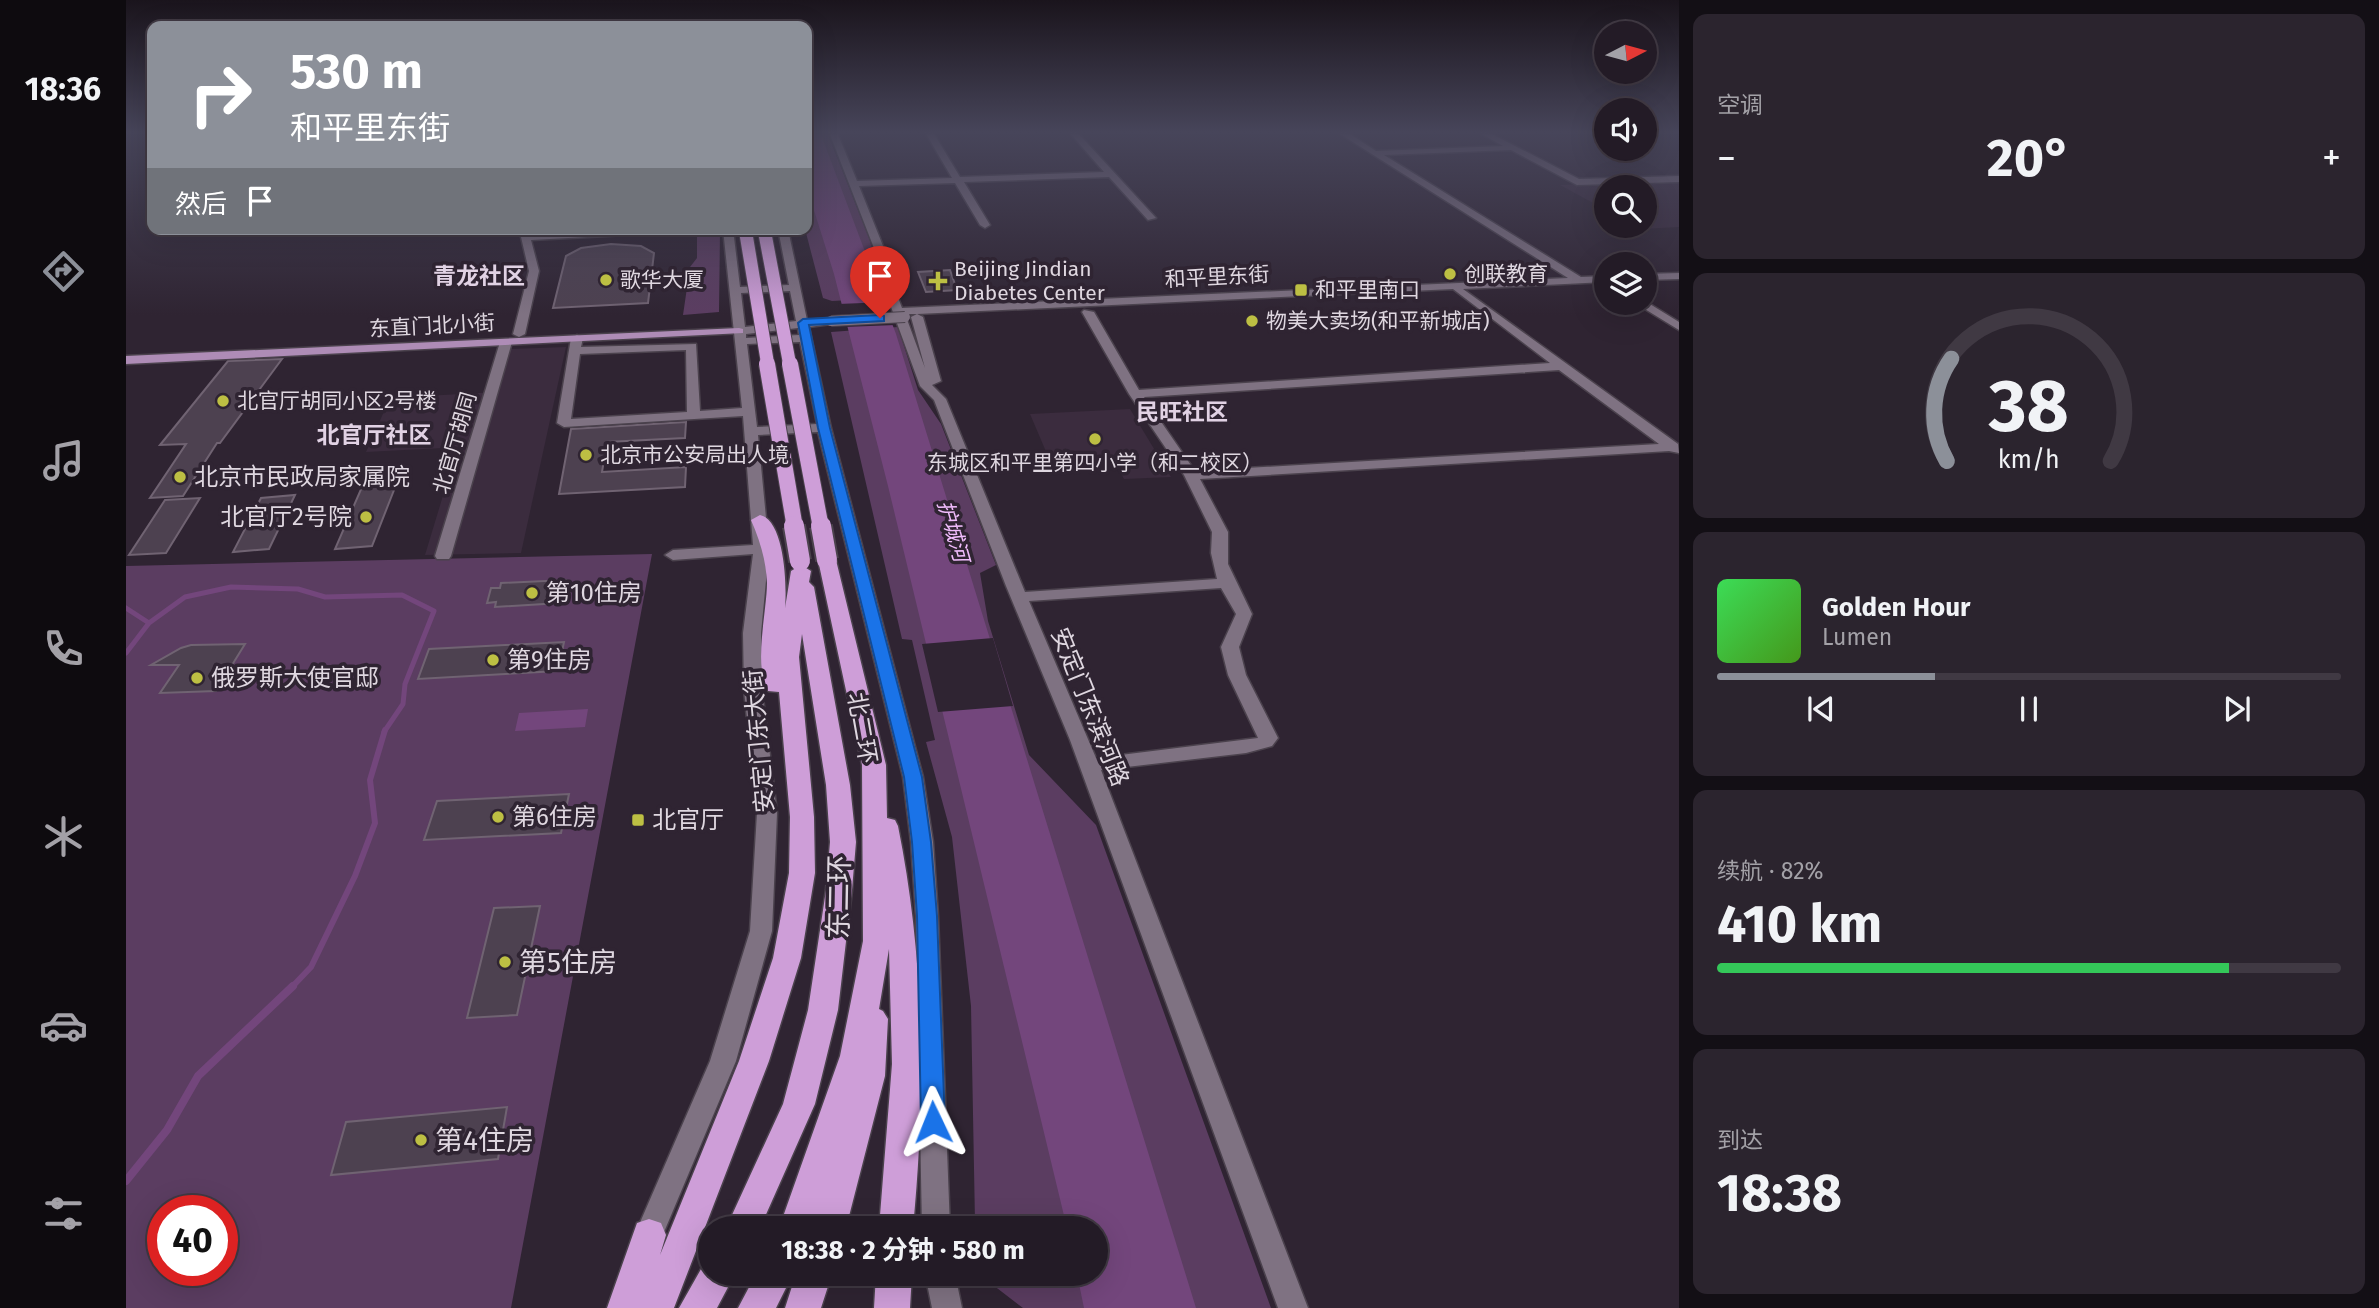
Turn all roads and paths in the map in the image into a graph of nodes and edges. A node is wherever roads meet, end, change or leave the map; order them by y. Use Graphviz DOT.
graph roads {
  1 [pos="857,193"];
  2 [pos="966,193"];
  3 [pos="1128,193"];
  4 [pos="1439,193"];
  5 [pos="1151,218"];
  6 [pos="985,225"];
  7 [pos="527,235"];
  8 [pos="728,235"];
  9 [pos="746,235"];
  10 [pos="765,235"];
  11 [pos="784,235"];
  12 [pos="785,242"];
  13 [pos="729,244"];
  14 [pos="884,261"];
  15 [pos="1679,278"];
  16 [pos="1657,279"];
  17 [pos="1579,280"];
  18 [pos="1594,281"];
  19 [pos="1594,282"];
  20 [pos="795,287"];
  21 [pos="734,290"];
  22 [pos="1458,290"];
  23 [pos="1088,312"];
  24 [pos="1657,313"];
  25 [pos="910,314"];
  26 [pos="804,326"];
  27 [pos="1679,327"];
  28 [pos="739,332"];
  29 [pos="512,338"];
  30 [pos="576,344"];
  31 [pos="311,348"];
  32 [pos="126,351"];
  33 [pos="126,360"];
  34 [pos="1561,366"];
  35 [pos="1135,394"];
  36 [pos="940,399"];
  37 [pos="747,412"];
  38 [pos="694,415"];
  39 [pos="824,428"];
  40 [pos="750,431"];
  41 [pos="1676,450"];
  42 [pos="1191,475"];
  43 [pos="760,520"];
  44 [pos="761,549"];
  45 [pos="673,555"];
  46 [pos="443,556"];
  47 [pos="800,566"];
  48 [pos="1226,583"];
  49 [pos="1018,597"];
  50 [pos="794,760"];
  51 [pos="874,765"];
  52 [pos="1089,765"];
  53 [pos="877,941"];
  54 [pos="748,1216"];
  55 [pos="800,1216"];
  56 [pos="833,1216"];
  57 [pos="897,1216"];
  58 [pos="936,1216"];
  59 [pos="649,1236"];
  60 [pos="710,1286"];
  61 [pos="768,1286"];
  62 [pos="810,1286"];
  63 [pos="893,1286"];
  64 [pos="942,1286"];
  65 [pos="608,1308"];
  66 [pos="625,1308"];
  67 [pos="656,1308"];
  68 [pos="697,1308"];
  69 [pos="756,1308"];
  70 [pos="803,1308"];
  71 [pos="892,1308"];
  72 [pos="947,1308"];
  73 [pos="1293,1308"];
  1 -- 14 [label="street, 安定门东滨河路"];
  2 -- 6 [label="street"];
  3 -- 5 [label="street"];
  4 -- 17 [label="street"];
  7 -- 29 [label="street, 北官厅胡同"];
  8 -- 13 [label="street, 安定门东大街"];
  9 -- 47 [label="highway, 北二环, bridge"];
  10 -- 51 [label="highway, 东二环, bridge"];
  11 -- 12 [label="street"];
  12 -- 13 [label="street"];
  12 -- 20 [label="street"];
  13 -- 21 [label="street, 安定门东大街"];
  14 -- 25 [label="street"];
  14 -- 36 [label="street, 安定门东滨河路"];
  15 -- 16 [label="street"];
  17 -- 18 [label="street, 和平里东街"];
  17 -- 25 [label="street, 和平里东街"];
  19 -- 22 [label="street, 和平里东街"];
  20 -- 21 [label="street"];
  20 -- 26 [label="street"];
  21 -- 28 [label="street, 安定门东大街"];
  22 -- 25 [label="street, 和平里东街"];
  22 -- 34 [label="street"];
  23 -- 35 [label="street"];
  24 -- 27 [label="street"];
  25 -- 26 [label="street, 和平里东街, bridge"];
  25 -- 36 [label="street"];
  26 -- 28 [label="street"];
  26 -- 28 [label="street"];
  26 -- 39 [label="street"];
  28 -- 29 [label="main road, 东直门北小街"];
  28 -- 30 [label="main road, 东直门北小街"];
  28 -- 37 [label="street, 安定门东大街"];
  29 -- 30 [label="main road, 东直门北小街"];
  29 -- 31 [label="main road, 东直门北小街"];
  29 -- 46 [label="street, 北官厅胡同"];
  30 -- 38 [label="street"];
  30 -- 38 [label="street"];
  31 -- 32 [label="main road, 东直门北小街"];
  31 -- 33 [label="main road, 东直门北小街"];
  34 -- 35 [label="street"];
  34 -- 41 [label="street"];
  35 -- 42 [label="street"];
  36 -- 49 [label="street, 安定门东滨河路"];
  37 -- 38 [label="street"];
  37 -- 40 [label="street, 安定门东大街"];
  39 -- 40 [label="street"];
  39 -- 58 [label="street"];
  40 -- 43 [label="street, 安定门东大街"];
  41 -- 42 [label="street"];
  42 -- 48 [label="street"];
  43 -- 44 [label="street, 安定门东大街"];
  43 -- 50 [label="highway"];
  44 -- 45 [label="street"];
  44 -- 59 [label="street, 安定门东大街"];
  47 -- 50 [label="highway"];
  47 -- 54 [label="highway, 北二环"];
  48 -- 49 [label="street"];
  48 -- 52 [label="street"];
  49 -- 52 [label="street, 安定门东滨河路"];
  50 -- 67 [label="highway"];
  51 -- 53 [label="highway, 东二环"];
  51 -- 57 [label="highway"];
  52 -- 73 [label="street, 安定门东滨河路"];
  53 -- 55 [label="highway, 东二环"];
  53 -- 56 [label="highway"];
  59 -- 65 [label="street, 安定门东大街"];
  59 -- 66 [label="highway"];
  60 -- 68 [label="highway"];
  61 -- 69 [label="highway"];
  62 -- 70 [label="highway"];
  63 -- 71 [label="highway"];
  64 -- 72 [label="street"];
}
